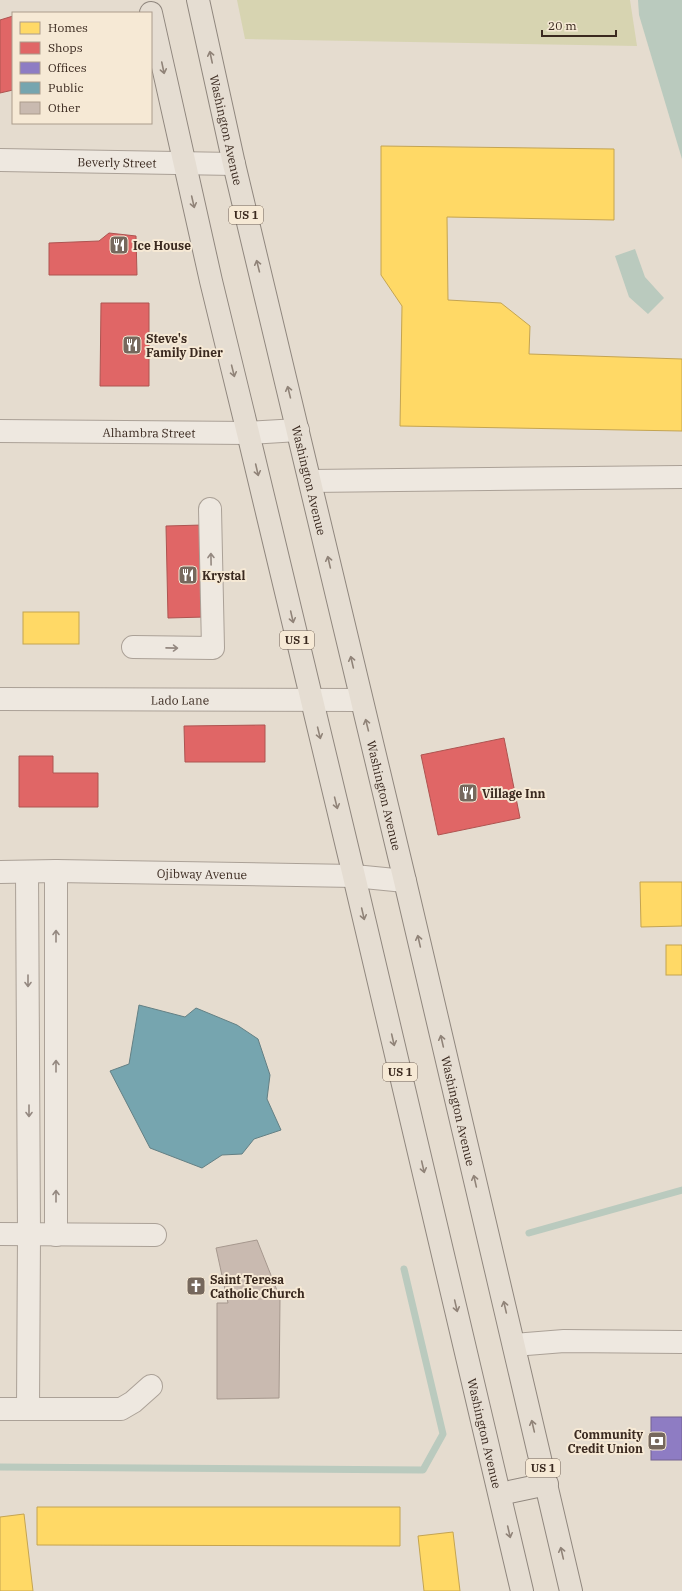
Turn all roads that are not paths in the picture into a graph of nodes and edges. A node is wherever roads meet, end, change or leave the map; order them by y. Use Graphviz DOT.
graph roads {
  1 [pos="148,0"];
  2 [pos="198,0"];
  3 [pos="151,12"];
  4 [pos="152,18"];
  5 [pos="0,160"];
  6 [pos="184,164"];
  7 [pos="234,164"];
  8 [pos="298,430"];
  9 [pos="0,431"];
  10 [pos="248,432"];
  11 [pos="682,477"];
  12 [pos="310,481"];
  13 [pos="210,509"];
  14 [pos="133,647"];
  15 [pos="0,699"];
  16 [pos="312,700"];
  17 [pos="361,700"];
  18 [pos="56,871"];
  19 [pos="0,872"];
  20 [pos="27,872"];
  21 [pos="354,876"];
  22 [pos="405,881"];
  23 [pos="0,1234"];
  24 [pos="29,1234"];
  25 [pos="56,1235"];
  26 [pos="155,1235"];
  27 [pos="682,1342"];
  28 [pos="514,1345"];
  29 [pos="151,1386"];
  30 [pos="0,1409"];
  31 [pos="28,1409"];
  32 [pos="546,1484"];
  33 [pos="500,1494"];
  34 [pos="522,1591"];
  35 [pos="571,1591"];
  1 -- 3 [label="main road, Washington Avenue / US 1"];
  7 -- 2 [label="main road, Washington Avenue / US 1, one-way"];
  4 -- 6 [label="main road, Washington Avenue / US 1, one-way"];
  5 -- 6 [label="street, Beverly Street"];
  6 -- 7 [label="street, Beverly Street"];
  6 -- 10 [label="main road, Washington Avenue / US 1, one-way"];
  8 -- 7 [label="main road, Washington Avenue / US 1, one-way"];
  8 -- 10 [label="street, Alhambra Street"];
  8 -- 12 [label="main road, Washington Avenue / US 1"];
  9 -- 10 [label="street, Alhambra Street"];
  10 -- 16 [label="main road, Washington Avenue / US 1, one-way"];
  11 -- 12 [label="street"];
  17 -- 12 [label="main road, Washington Avenue / US 1, one-way"];
  14 -- 13 [label="street, one-way"];
  15 -- 16 [label="street, Lado Lane"];
  16 -- 17 [label="street, Lado Lane"];
  16 -- 21 [label="main road, Washington Avenue / US 1, one-way"];
  22 -- 17 [label="main road, Washington Avenue / US 1, one-way"];
  18 -- 20 [label="street, Ojibway Avenue"];
  18 -- 21 [label="street, Ojibway Avenue"];
  25 -- 18 [label="street, one-way"];
  19 -- 20 [label="street, Ojibway Avenue"];
  20 -- 24 [label="street, one-way"];
  21 -- 22 [label="street, Ojibway Avenue"];
  21 -- 33 [label="main road, Washington Avenue / US 1, one-way"];
  28 -- 22 [label="main road, Washington Avenue / US 1, one-way"];
  23 -- 24 [label="street"];
  24 -- 25 [label="street"];
  24 -- 31 [label="street"];
  25 -- 26 [label="street"];
  27 -- 28 [label="street"];
  32 -- 28 [label="main road, Washington Avenue / US 1, one-way"];
  29 -- 31 [label="street"];
  30 -- 31 [label="street"];
  32 -- 33 [label="main road"];
  35 -- 32 [label="main road, Washington Avenue / US 1, one-way"];
  33 -- 34 [label="main road, Washington Avenue / US 1, one-way"];
}
